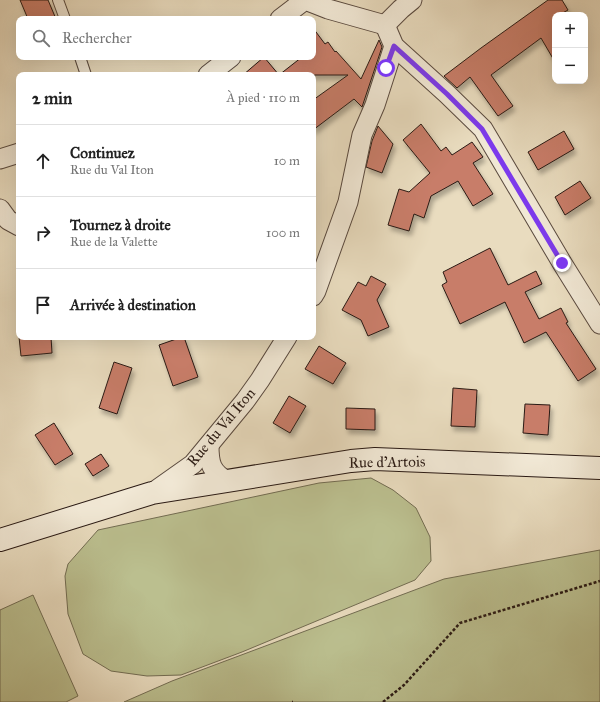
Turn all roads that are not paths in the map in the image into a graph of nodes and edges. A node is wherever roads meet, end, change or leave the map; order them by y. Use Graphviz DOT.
graph roads {
  1 [pos="58,0"];
  2 [pos="412,0"];
  3 [pos="64,16"];
  4 [pos="284,16"];
  5 [pos="385,25"];
  6 [pos="394,46"];
  7 [pos="81,60"];
  8 [pos="226,60"];
  9 [pos="85,72"];
  10 [pos="212,72"];
  11 [pos="16,154"];
  12 [pos="0,158"];
  13 [pos="0,209"];
  14 [pos="16,224"];
  15 [pos="316,291"];
  16 [pos="600,324"];
  17 [pos="285,340"];
  18 [pos="209,446"];
  19 [pos="600,468"];
  20 [pos="227,481"];
  21 [pos="152,493"];
  22 [pos="0,540"];
  1 -- 3 [label="lane"];
  2 -- 5 [label="street"];
  4 -- 5 [label="street"];
  5 -- 6 [label="street"];
  6 -- 15 [label="street"];
  6 -- 16 [label="street"];
  7 -- 9 [label="lane"];
  8 -- 10 [label="street"];
  11 -- 12 [label="street"];
  13 -- 14 [label="street"];
  17 -- 18 [label="street, Rue du Val Iton"];
  18 -- 20 [label="street"];
  18 -- 21 [label="street, Rue du Val Iton"];
  19 -- 20 [label="street, Rue d'Artois"];
  20 -- 21 [label="street, Rue d'Artois"];
  21 -- 22 [label="street, Rue du Val Iton"];
}
